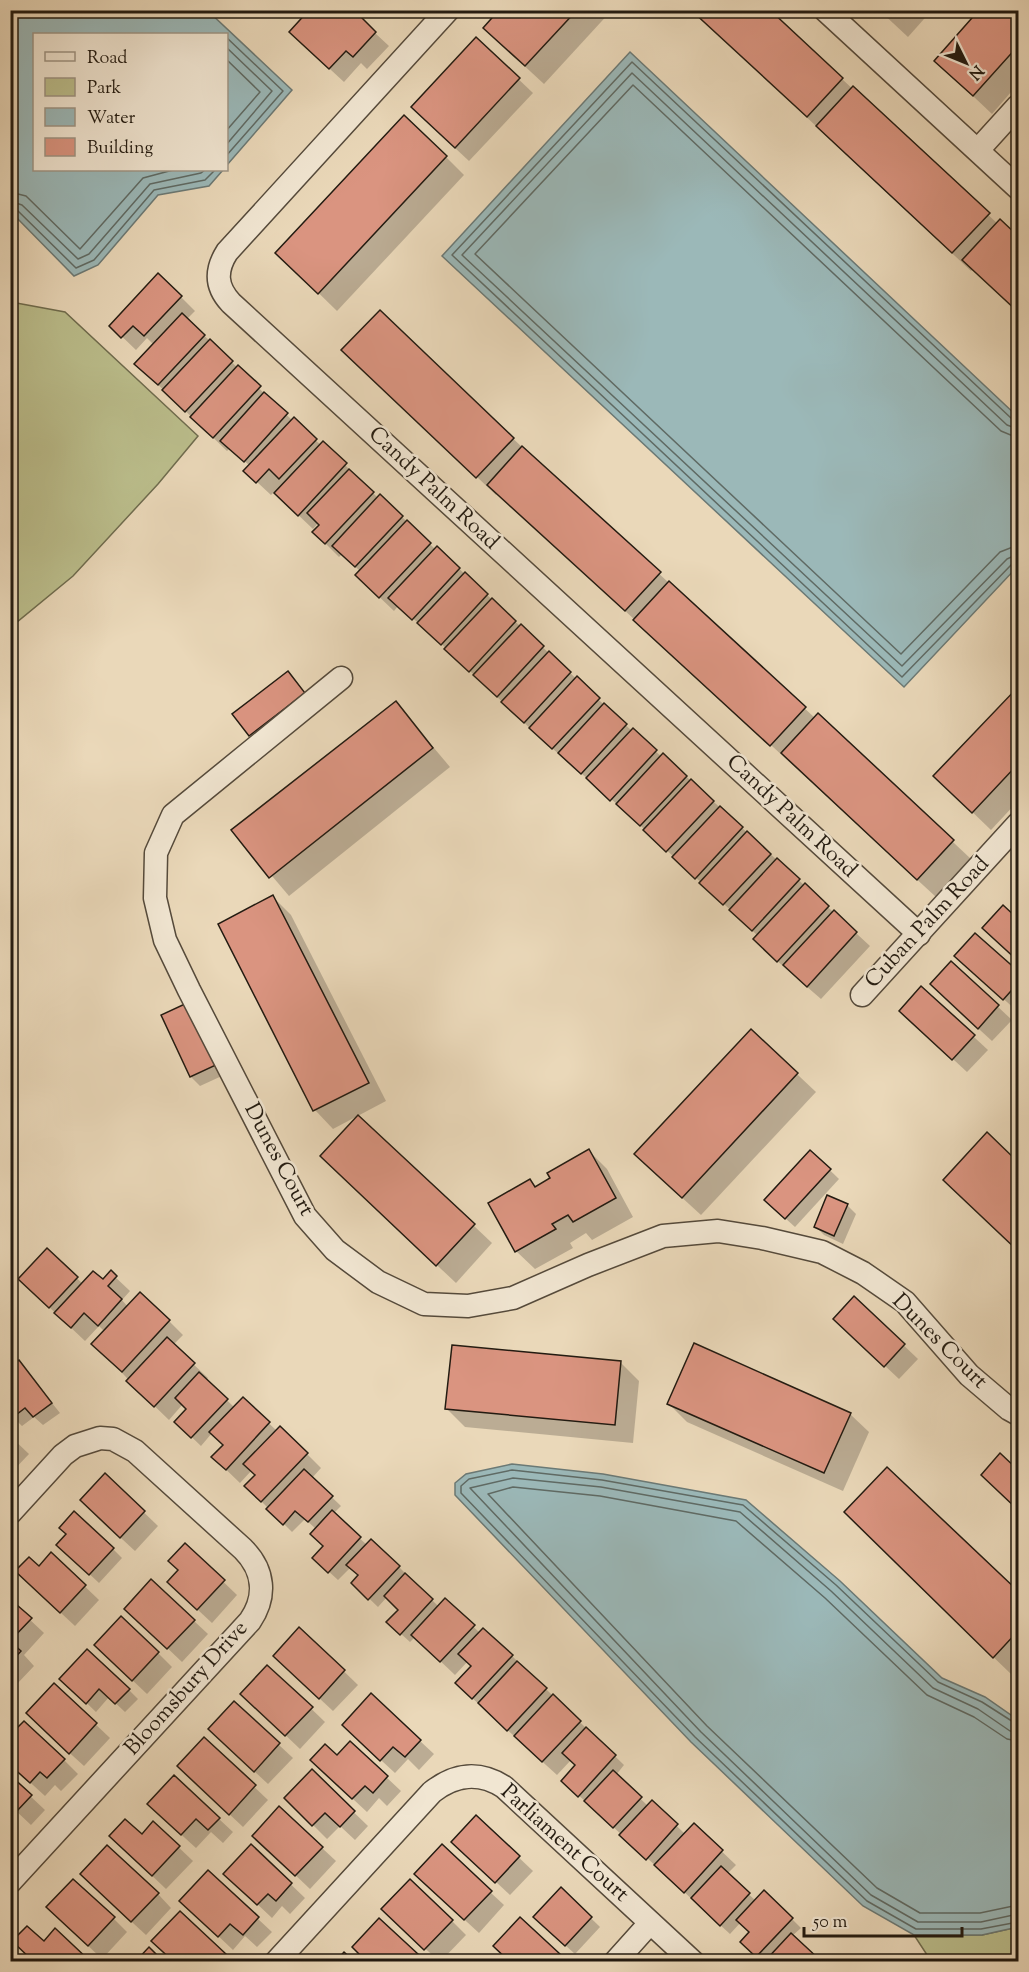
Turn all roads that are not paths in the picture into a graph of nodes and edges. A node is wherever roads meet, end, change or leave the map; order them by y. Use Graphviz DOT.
graph roads {
  1 [pos="448,10"];
  2 [pos="825,10"];
  3 [pos="1018,106"];
  4 [pos="978,150"];
  5 [pos="1018,188"];
  6 [pos="341,678"];
  7 [pos="1018,824"];
  8 [pos="919,934"];
  9 [pos="862,995"];
  10 [pos="1018,1414"];
  11 [pos="10,1512"];
  12 [pos="10,1881"];
  13 [pos="650,1923"];
  14 [pos="276,1962"];
  15 [pos="615,1962"];
  16 [pos="693,1962"];
  1 -- 8 [label="street, Candy Palm Road"];
  2 -- 4 [label="street"];
  3 -- 4 [label="street"];
  4 -- 5 [label="street"];
  6 -- 10 [label="street, Dunes Court"];
  7 -- 8 [label="street, Cuban Palm Road"];
  8 -- 9 [label="street, Cuban Palm Road"];
  11 -- 12 [label="street, Bloomsbury Drive"];
  13 -- 14 [label="street, Parliament Court"];
  13 -- 15 [label="street"];
  13 -- 16 [label="street, Parliament Court"];
}
